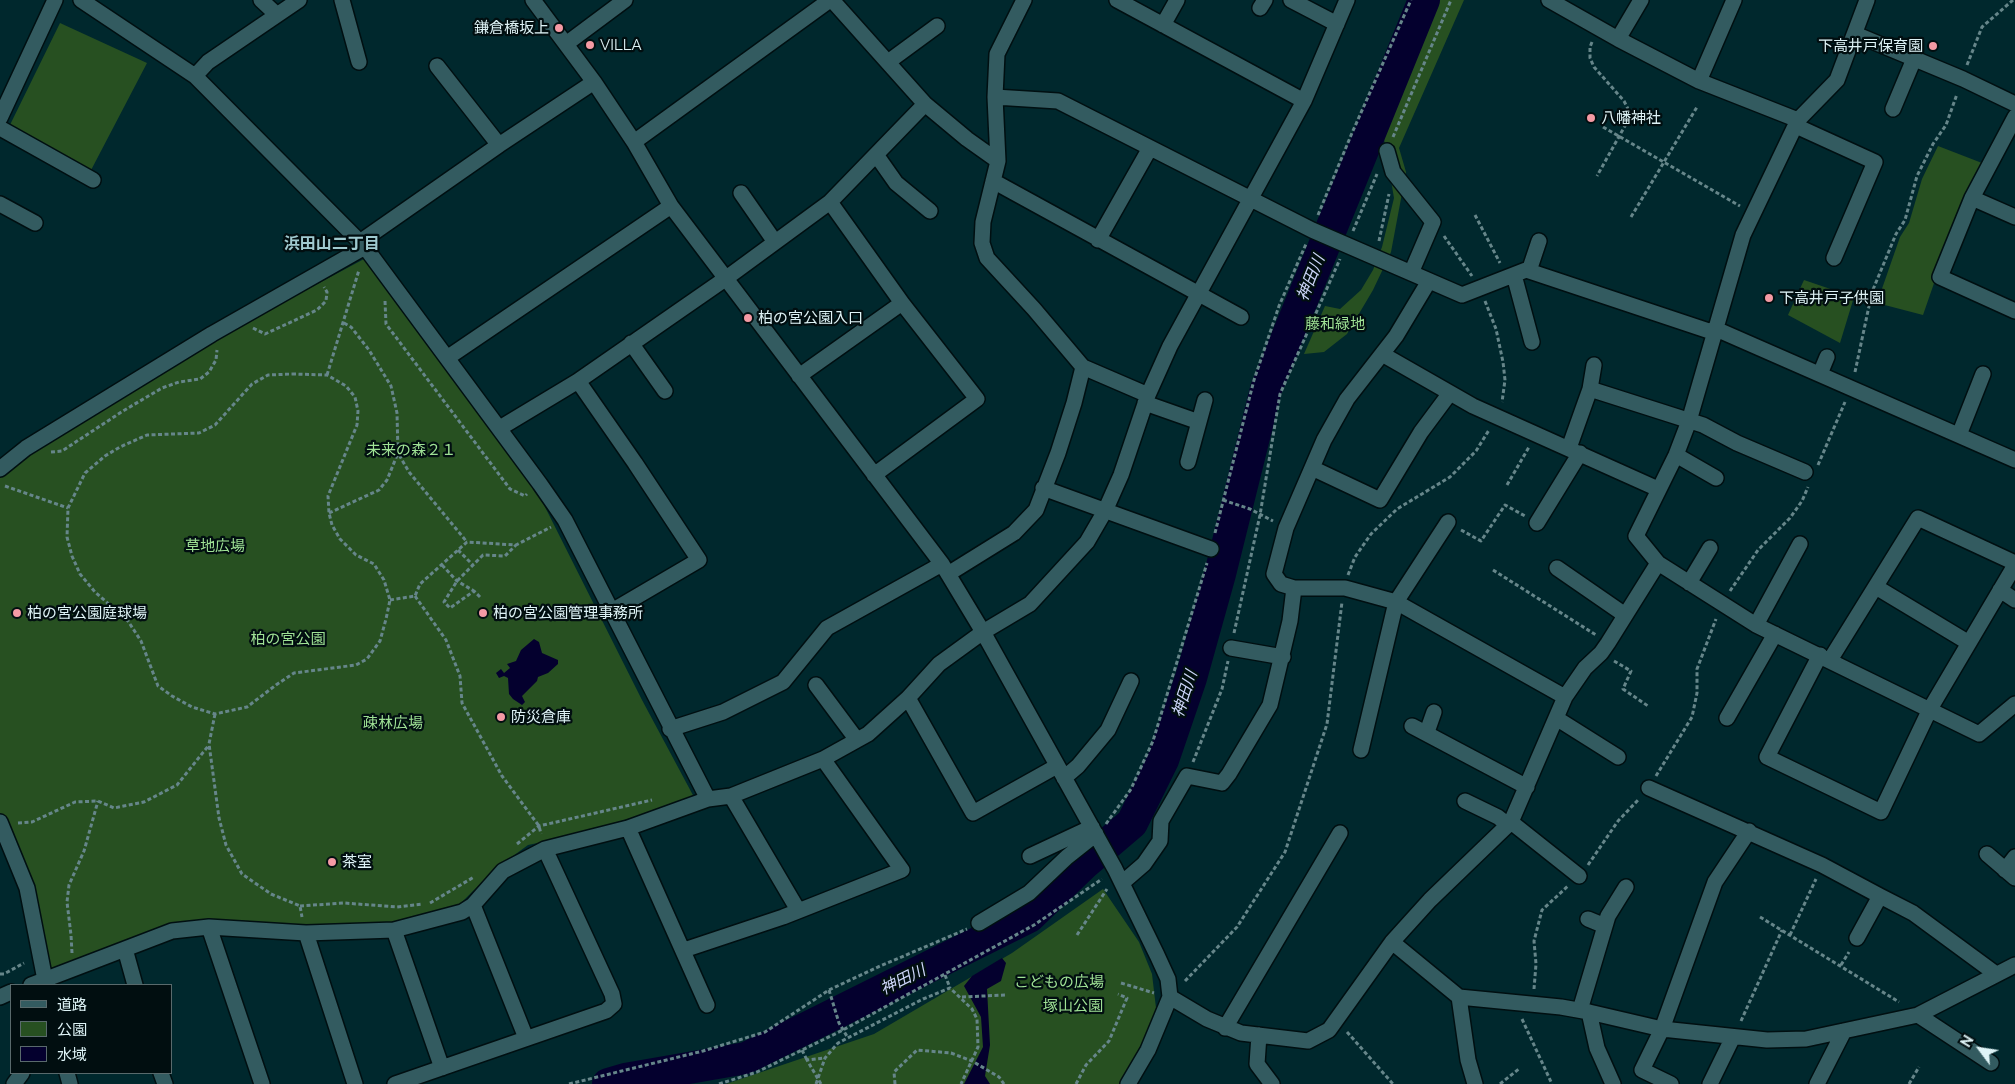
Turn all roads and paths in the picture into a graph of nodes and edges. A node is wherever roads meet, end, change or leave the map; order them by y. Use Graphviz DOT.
graph roads {
  1 [pos="55,0"];
  2 [pos="81,0"];
  3 [pos="261,0"];
  4 [pos="298,0"];
  5 [pos="342,0"];
  6 [pos="533,0"];
  7 [pos="625,0"];
  8 [pos="831,0"];
  9 [pos="1024,0"];
  10 [pos="1117,0"];
  11 [pos="1177,0"];
  12 [pos="1292,0"];
  13 [pos="1347,0"];
  14 [pos="1411,0"];
  15 [pos="1452,0"];
  16 [pos="1549,0"];
  17 [pos="1641,0"];
  18 [pos="1734,0"];
  19 [pos="1867,0"];
  20 [pos="2013,0"];
  21 [pos="276,14"];
  22 [pos="1337,24"];
  23 [pos="1163,25"];
  24 [pos="937,26"];
  25 [pos="1598,28"];
  26 [pos="1855,34"];
  27 [pos="1618,39"];
  28 [pos="566,44"];
  29 [pos="1914,59"];
  30 [pos="359,62"];
  31 [pos="888,62"];
  32 [pos="437,66"];
  33 [pos="195,76"];
  34 [pos="1963,79"];
  35 [pos="1699,81"];
  36 [pos="594,82"];
  37 [pos="995,97"];
  38 [pos="1304,102"];
  39 [pos="925,104"];
  40 [pos="2015,104"];
  41 [pos="1697,107"];
  42 [pos="1893,109"];
  43 [pos="2015,117"];
  44 [pos="0,118"];
  45 [pos="1797,123"];
  46 [pos="1603,126"];
  47 [pos="0,128"];
  48 [pos="1620,137"];
  49 [pos="634,142"];
  50 [pos="499,145"];
  51 [pos="1150,148"];
  52 [pos="1387,151"];
  53 [pos="877,156"];
  54 [pos="998,161"];
  55 [pos="1664,162"];
  56 [pos="1597,176"];
  57 [pos="93,180"];
  58 [pos="993,181"];
  59 [pos="1389,189"];
  60 [pos="741,193"];
  61 [pos="1972,198"];
  62 [pos="1250,199"];
  63 [pos="830,202"];
  64 [pos="0,204"];
  65 [pos="671,206"];
  66 [pos="930,211"];
  67 [pos="1754,214"];
  68 [pos="1475,215"];
  69 [pos="2015,216"];
  70 [pos="1631,217"];
  71 [pos="35,223"];
  72 [pos="1314,231"];
  73 [pos="1098,240"];
  74 [pos="1539,241"];
  75 [pos="775,242"];
  76 [pos="1344,244"];
  77 [pos="362,245"];
  78 [pos="1374,258"];
  79 [pos="1834,258"];
  80 [pos="1530,271"];
  81 [pos="1411,273"];
  82 [pos="318,274"];
  83 [pos="1511,276"];
  84 [pos="725,279"];
  85 [pos="1429,280"];
  86 [pos="391,281"];
  87 [pos="1199,294"];
  88 [pos="902,303"];
  89 [pos="2015,311"];
  90 [pos="1241,317"];
  91 [pos="236,320"];
  92 [pos="344,323"];
  93 [pos="1716,329"];
  94 [pos="212,334"];
  95 [pos="1532,342"];
  96 [pos="631,343"];
  97 [pos="1382,354"];
  98 [pos="1827,357"];
  99 [pos="447,358"];
  100 [pos="1594,365"];
  101 [pos="1083,367"];
  102 [pos="1820,374"];
  103 [pos="1983,374"];
  104 [pos="327,375"];
  105 [pos="799,376"];
  106 [pos="578,381"];
  107 [pos="1852,388"];
  108 [pos="1590,389"];
  109 [pos="665,391"];
  110 [pos="1450,393"];
  111 [pos="1146,399"];
  112 [pos="1205,400"];
  113 [pos="1689,421"];
  114 [pos="1199,422"];
  115 [pos="500,428"];
  116 [pos="1537,434"];
  117 [pos="1959,435"];
  118 [pos="26,448"];
  119 [pos="1574,451"];
  120 [pos="398,453"];
  121 [pos="1676,455"];
  122 [pos="2015,460"];
  123 [pos="1188,462"];
  124 [pos="1312,468"];
  125 [pos="0,469"];
  126 [pos="1811,474"];
  127 [pos="874,475"];
  128 [pos="1716,478"];
  129 [pos="540,484"];
  130 [pos="1507,485"];
  131 [pos="5,486"];
  132 [pos="1043,488"];
  133 [pos="1658,489"];
  134 [pos="1223,500"];
  135 [pos="68,508"];
  136 [pos="1106,511"];
  137 [pos="329,513"];
  138 [pos="1260,515"];
  139 [pos="565,520"];
  140 [pos="1448,522"];
  141 [pos="1537,523"];
  142 [pos="1286,528"];
  143 [pos="467,542"];
  144 [pos="516,544"];
  145 [pos="1800,544"];
  146 [pos="1710,548"];
  147 [pos="1211,549"];
  148 [pos="458,550"];
  149 [pos="1658,563"];
  150 [pos="2015,564"];
  151 [pos="442,565"];
  152 [pos="473,565"];
  153 [pos="1557,568"];
  154 [pos="945,569"];
  155 [pos="1493,570"];
  156 [pos="457,580"];
  157 [pos="1689,583"];
  158 [pos="1876,587"];
  159 [pos="1294,588"];
  160 [pos="2000,590"];
  161 [pos="474,591"];
  162 [pos="415,596"];
  163 [pos="480,597"];
  164 [pos="390,600"];
  165 [pos="2015,600"];
  166 [pos="1396,602"];
  167 [pos="1722,604"];
  168 [pos="612,611"];
  169 [pos="1625,615"];
  170 [pos="1756,625"];
  171 [pos="984,632"];
  172 [pos="1775,634"];
  173 [pos="1969,643"];
  174 [pos="1231,648"];
  175 [pos="1605,648"];
  176 [pos="1283,657"];
  177 [pos="1825,658"];
  178 [pos="1131,681"];
  179 [pos="816,685"];
  180 [pos="1565,697"];
  181 [pos="908,698"];
  182 [pos="2015,704"];
  183 [pos="1648,706"];
  184 [pos="1930,709"];
  185 [pos="1434,712"];
  186 [pos="215,714"];
  187 [pos="1556,718"];
  188 [pos="1727,718"];
  189 [pos="1412,726"];
  190 [pos="670,729"];
  191 [pos="1426,732"];
  192 [pos="857,740"];
  193 [pos="210,744"];
  194 [pos="1361,750"];
  195 [pos="1618,757"];
  196 [pos="823,759"];
  197 [pos="1061,772"];
  198 [pos="1187,776"];
  199 [pos="1527,787"];
  200 [pos="1649,788"];
  201 [pos="731,796"];
  202 [pos="708,800"];
  203 [pos="98,801"];
  204 [pos="1465,801"];
  205 [pos="0,823"];
  206 [pos="1509,824"];
  207 [pos="628,828"];
  208 [pos="1749,832"];
  209 [pos="1095,834"];
  210 [pos="1340,834"];
  211 [pos="545,849"];
  212 [pos="1987,854"];
  213 [pos="1030,856"];
  214 [pos="2015,857"];
  215 [pos="1822,865"];
  216 [pos="1117,873"];
  217 [pos="2010,874"];
  218 [pos="1579,876"];
  219 [pos="1626,887"];
  220 [pos="1880,896"];
  221 [pos="473,905"];
  222 [pos="798,910"];
  223 [pos="1760,917"];
  224 [pos="1588,919"];
  225 [pos="979,924"];
  226 [pos="1604,926"];
  227 [pos="208,927"];
  228 [pos="304,928"];
  229 [pos="394,930"];
  230 [pos="1782,930"];
  231 [pos="1077,935"];
  232 [pos="1790,935"];
  233 [pos="1857,938"];
  234 [pos="1392,942"];
  235 [pos="125,948"];
  236 [pos="684,950"];
  237 [pos="24,963"];
  238 [pos="2015,965"];
  239 [pos="72,970"];
  240 [pos="0,974"];
  241 [pos="945,974"];
  242 [pos="1996,974"];
  243 [pos="1121,983"];
  244 [pos="41,984"];
  245 [pos="135,984"];
  246 [pos="950,988"];
  247 [pos="829,990"];
  248 [pos="1118,994"];
  249 [pos="1005,995"];
  250 [pos="962,997"];
  251 [pos="1459,997"];
  252 [pos="1170,998"];
  253 [pos="1517,1002"];
  254 [pos="707,1005"];
  255 [pos="1532,1005"];
  256 [pos="1584,1011"];
  257 [pos="1918,1015"];
  258 [pos="1336,1020"];
  259 [pos="1225,1028"];
  260 [pos="1662,1029"];
  261 [pos="843,1030"];
  262 [pos="1844,1031"];
  263 [pos="1259,1035"];
  264 [pos="1733,1037"];
  265 [pos="526,1038"];
  266 [pos="848,1038"];
  267 [pos="802,1050"];
  268 [pos="825,1058"];
  269 [pos="807,1060"];
  270 [pos="972,1061"];
  271 [pos="1991,1063"];
  272 [pos="1919,1067"];
  273 [pos="442,1068"];
  274 [pos="1520,1068"];
  275 [pos="817,1082"];
  276 [pos="262,1084"];
  277 [pos="355,1084"];
  278 [pos="395,1084"];
  279 [pos="569,1084"];
  280 [pos="719,1084"];
  281 [pos="821,1084"];
  282 [pos="895,1084"];
  283 [pos="961,1084"];
  284 [pos="1004,1084"];
  285 [pos="1076,1084"];
  286 [pos="1128,1084"];
  287 [pos="1272,1084"];
  288 [pos="1393,1084"];
  289 [pos="1475,1084"];
  290 [pos="1500,1084"];
  291 [pos="1552,1084"];
  292 [pos="1613,1084"];
  293 [pos="1671,1084"];
  294 [pos="1710,1084"];
  295 [pos="1816,1084"];
  296 [pos="1909,1084"];
  1 -- 44 [label="street"];
  2 -- 33 [label="street"];
  3 -- 21 [label="street"];
  4 -- 21 [label="street"];
  5 -- 30 [label="street"];
  6 -- 28 [label="street"];
  7 -- 28 [label="street"];
  8 -- 31 [label="street"];
  8 -- 49 [label="street"];
  9 -- 37 [label="street"];
  10 -- 23 [label="street"];
  11 -- 23 [label="street"];
  12 -- 22 [label="street"];
  13 -- 22 [label="street"];
  14 -- 72 [label="path"];
  15 -- 52 [label="path"];
  16 -- 25 [label="street"];
  17 -- 27 [label="street"];
  18 -- 35 [label="street"];
  19 -- 26 [label="street"];
  20 -- 34 [label="path"];
  21 -- 33 [label="street"];
  22 -- 38 [label="street"];
  23 -- 38 [label="street"];
  24 -- 31 [label="street"];
  25 -- 27 [label="street"];
  25 -- 48 [label="path"];
  26 -- 29 [label="street"];
  26 -- 45 [label="street"];
  27 -- 35 [label="street"];
  28 -- 36 [label="street"];
  29 -- 34 [label="street"];
  29 -- 42 [label="street"];
  31 -- 39 [label="street"];
  32 -- 50 [label="street"];
  33 -- 77 [label="street"];
  34 -- 40 [label="street"];
  34 -- 107 [label="path"];
  35 -- 45 [label="street"];
  36 -- 49 [label="street"];
  36 -- 50 [label="street"];
  37 -- 51 [label="street"];
  37 -- 54 [label="street"];
  38 -- 62 [label="street"];
  39 -- 53 [label="street"];
  39 -- 54 [label="street"];
  41 -- 55 [label="path"];
  43 -- 61 [label="street"];
  45 -- 67 [label="street"];
  45 -- 79 [label="street"];
  46 -- 48 [label="path"];
  47 -- 57 [label="street"];
  48 -- 55 [label="path"];
  48 -- 56 [label="path"];
  49 -- 65 [label="street"];
  50 -- 77 [label="street"];
  51 -- 62 [label="street"];
  51 -- 73 [label="street"];
  52 -- 76 [label="path"];
  52 -- 81 [label="street"];
  53 -- 63 [label="street"];
  53 -- 66 [label="street"];
  54 -- 58 [label="street"];
  55 -- 67 [label="path"];
  55 -- 70 [label="path"];
  58 -- 73 [label="street"];
  58 -- 101 [label="street"];
  59 -- 78 [label="path"];
  60 -- 75 [label="street"];
  61 -- 69 [label="street"];
  61 -- 89 [label="street"];
  62 -- 72 [label="street"];
  62 -- 87 [label="street"];
  63 -- 75 [label="street"];
  63 -- 88 [label="street"];
  64 -- 71 [label="street"];
  65 -- 84 [label="street"];
  65 -- 99 [label="street"];
  67 -- 93 [label="street"];
  68 -- 83 [label="path"];
  72 -- 76 [label="street"];
  73 -- 87 [label="street"];
  74 -- 80 [label="street"];
  75 -- 84 [label="street"];
  76 -- 78 [label="street"];
  76 -- 138 [label="path"];
  77 -- 82 [label="street"];
  77 -- 86 [label="street"];
  77 -- 92 [label="path"];
  78 -- 81 [label="street"];
  80 -- 83 [label="street"];
  80 -- 93 [label="street"];
  81 -- 85 [label="street"];
  82 -- 91 [label="street"];
  82 -- 91 [label="path"];
  83 -- 85 [label="street"];
  83 -- 95 [label="street"];
  84 -- 96 [label="street"];
  84 -- 105 [label="street"];
  85 -- 97 [label="street"];
  86 -- 99 [label="street"];
  86 -- 129 [label="path"];
  87 -- 90 [label="street"];
  87 -- 111 [label="street"];
  88 -- 105 [label="street"];
  88 -- 127 [label="street"];
  91 -- 94 [label="street"];
  92 -- 104 [label="path"];
  92 -- 120 [label="path"];
  93 -- 102 [label="street"];
  93 -- 113 [label="street"];
  94 -- 118 [label="street"];
  94 -- 118 [label="path"];
  96 -- 106 [label="street"];
  96 -- 109 [label="street"];
  97 -- 110 [label="street"];
  97 -- 124 [label="street"];
  98 -- 102 [label="street"];
  99 -- 115 [label="street"];
  100 -- 108 [label="street"];
  101 -- 111 [label="street"];
  101 -- 132 [label="street"];
  102 -- 107 [label="street"];
  103 -- 117 [label="street"];
  104 -- 135 [label="path"];
  104 -- 137 [label="path"];
  105 -- 127 [label="street"];
  106 -- 115 [label="street"];
  106 -- 168 [label="street"];
  107 -- 117 [label="street"];
  107 -- 126 [label="path"];
  108 -- 113 [label="street"];
  108 -- 119 [label="street"];
  110 -- 116 [label="street"];
  110 -- 124 [label="street"];
  111 -- 114 [label="street"];
  111 -- 136 [label="street"];
  112 -- 114 [label="street"];
  113 -- 121 [label="street"];
  113 -- 126 [label="street"];
  114 -- 123 [label="street"];
  115 -- 129 [label="street"];
  116 -- 119 [label="street"];
  116 -- 130 [label="path"];
  117 -- 122 [label="street"];
  118 -- 125 [label="street"];
  119 -- 133 [label="street"];
  119 -- 141 [label="street"];
  120 -- 137 [label="path"];
  120 -- 143 [label="path"];
  121 -- 128 [label="street"];
  121 -- 133 [label="street"];
  124 -- 142 [label="street"];
  126 -- 167 [label="path"];
  127 -- 154 [label="street"];
  129 -- 139 [label="street"];
  131 -- 135 [label="path"];
  132 -- 136 [label="street"];
  132 -- 154 [label="street"];
  133 -- 149 [label="street"];
  134 -- 138 [label="path"];
  135 -- 186 [label="path"];
  136 -- 147 [label="street"];
  136 -- 171 [label="street"];
  137 -- 164 [label="path"];
  138 -- 142 [label="path"];
  138 -- 174 [label="path"];
  139 -- 144 [label="path"];
  139 -- 168 [label="street"];
  140 -- 141 [label="path"];
  140 -- 166 [label="street"];
  142 -- 159 [label="street"];
  143 -- 144 [label="path"];
  143 -- 148 [label="path"];
  144 -- 152 [label="path"];
  145 -- 170 [label="street"];
  146 -- 157 [label="street"];
  148 -- 151 [label="path"];
  148 -- 152 [label="path"];
  149 -- 157 [label="street"];
  149 -- 169 [label="street"];
  150 -- 158 [label="street"];
  150 -- 160 [label="street"];
  151 -- 156 [label="path"];
  151 -- 162 [label="path"];
  152 -- 156 [label="path"];
  153 -- 169 [label="street"];
  154 -- 171 [label="street"];
  154 -- 190 [label="street"];
  155 -- 175 [label="path"];
  156 -- 161 [label="path"];
  156 -- 161 [label="path"];
  157 -- 167 [label="street"];
  158 -- 173 [label="street"];
  158 -- 177 [label="street"];
  159 -- 166 [label="street"];
  159 -- 176 [label="street"];
  160 -- 165 [label="street"];
  160 -- 173 [label="street"];
  161 -- 163 [label="path"];
  162 -- 164 [label="path"];
  162 -- 211 [label="path"];
  164 -- 186 [label="path"];
  166 -- 180 [label="street"];
  166 -- 194 [label="street"];
  167 -- 170 [label="street"];
  167 -- 200 [label="path"];
  168 -- 190 [label="street"];
  169 -- 175 [label="street"];
  170 -- 172 [label="street"];
  171 -- 181 [label="street"];
  171 -- 197 [label="street"];
  172 -- 177 [label="street"];
  172 -- 188 [label="street"];
  173 -- 184 [label="street"];
  174 -- 176 [label="street"];
  174 -- 198 [label="path"];
  175 -- 180 [label="street"];
  175 -- 183 [label="path"];
  176 -- 198 [label="street"];
  177 -- 184 [label="street"];
  177 -- 184 [label="street"];
  178 -- 197 [label="street"];
  179 -- 192 [label="street"];
  180 -- 187 [label="street"];
  181 -- 192 [label="street"];
  181 -- 197 [label="street"];
  182 -- 184 [label="street"];
  185 -- 191 [label="street"];
  186 -- 193 [label="path"];
  187 -- 195 [label="street"];
  187 -- 199 [label="street"];
  189 -- 191 [label="street"];
  190 -- 202 [label="street"];
  191 -- 199 [label="street"];
  192 -- 196 [label="street"];
  193 -- 203 [label="path"];
  193 -- 228 [label="path"];
  196 -- 201 [label="street"];
  196 -- 222 [label="street"];
  197 -- 209 [label="street"];
  198 -- 216 [label="street"];
  199 -- 206 [label="street"];
  200 -- 208 [label="street"];
  200 -- 218 [label="path"];
  201 -- 202 [label="street"];
  201 -- 222 [label="street"];
  202 -- 207 [label="street"];
  203 -- 205 [label="path"];
  203 -- 239 [label="path"];
  204 -- 206 [label="street"];
  205 -- 244 [label="street"];
  206 -- 218 [label="street"];
  206 -- 234 [label="street"];
  207 -- 211 [label="street"];
  207 -- 236 [label="street"];
  208 -- 215 [label="street"];
  208 -- 260 [label="street"];
  209 -- 213 [label="street"];
  209 -- 216 [label="street"];
  209 -- 225 [label="street"];
  210 -- 259 [label="street"];
  211 -- 221 [label="street"];
  211 -- 265 [label="street"];
  212 -- 217 [label="street"];
  214 -- 217 [label="street"];
  215 -- 220 [label="street"];
  215 -- 232 [label="path"];
  216 -- 231 [label="path"];
  216 -- 241 [label="path"];
  216 -- 252 [label="street"];
  218 -- 255 [label="path"];
  219 -- 226 [label="street"];
  220 -- 233 [label="street"];
  220 -- 242 [label="street"];
  221 -- 229 [label="street"];
  221 -- 265 [label="street"];
  222 -- 236 [label="street"];
  223 -- 230 [label="path"];
  224 -- 226 [label="street"];
  225 -- 247 [label="path"];
  226 -- 256 [label="street"];
  227 -- 228 [label="street"];
  227 -- 235 [label="street"];
  227 -- 276 [label="street"];
  228 -- 229 [label="street"];
  228 -- 277 [label="street"];
  229 -- 273 [label="street"];
  230 -- 232 [label="path"];
  230 -- 264 [label="path"];
  232 -- 257 [label="path"];
  234 -- 251 [label="street"];
  234 -- 258 [label="street"];
  235 -- 239 [label="street"];
  235 -- 245 [label="street"];
  236 -- 254 [label="street"];
  237 -- 240 [label="path"];
  238 -- 242 [label="street"];
  239 -- 244 [label="street"];
  241 -- 246 [label="path"];
  241 -- 261 [label="path"];
  242 -- 257 [label="street"];
  243 -- 252 [label="path"];
  246 -- 250 [label="path"];
  246 -- 266 [label="path"];
  247 -- 261 [label="path"];
  247 -- 279 [label="path"];
  248 -- 285 [label="path"];
  249 -- 250 [label="path"];
  250 -- 270 [label="path"];
  251 -- 253 [label="street"];
  251 -- 289 [label="street"];
  252 -- 259 [label="street"];
  252 -- 286 [label="street"];
  253 -- 255 [label="street"];
  253 -- 291 [label="path"];
  255 -- 256 [label="street"];
  256 -- 260 [label="street"];
  256 -- 292 [label="street"];
  257 -- 262 [label="street"];
  257 -- 271 [label="street"];
  258 -- 263 [label="street"];
  258 -- 288 [label="path"];
  259 -- 263 [label="street"];
  260 -- 264 [label="street"];
  260 -- 293 [label="street"];
  261 -- 266 [label="path"];
  261 -- 267 [label="path"];
  262 -- 264 [label="street"];
  262 -- 295 [label="street"];
  263 -- 287 [label="street"];
  264 -- 294 [label="street"];
  265 -- 273 [label="street"];
  266 -- 268 [label="path"];
  267 -- 269 [label="path"];
  267 -- 280 [label="path"];
  268 -- 269 [label="path"];
  268 -- 275 [label="path"];
  269 -- 275 [label="path"];
  270 -- 282 [label="path"];
  270 -- 283 [label="path"];
  270 -- 284 [label="path"];
  272 -- 296 [label="path"];
  273 -- 278 [label="street"];
  274 -- 290 [label="path"];
  275 -- 281 [label="path"];
}
